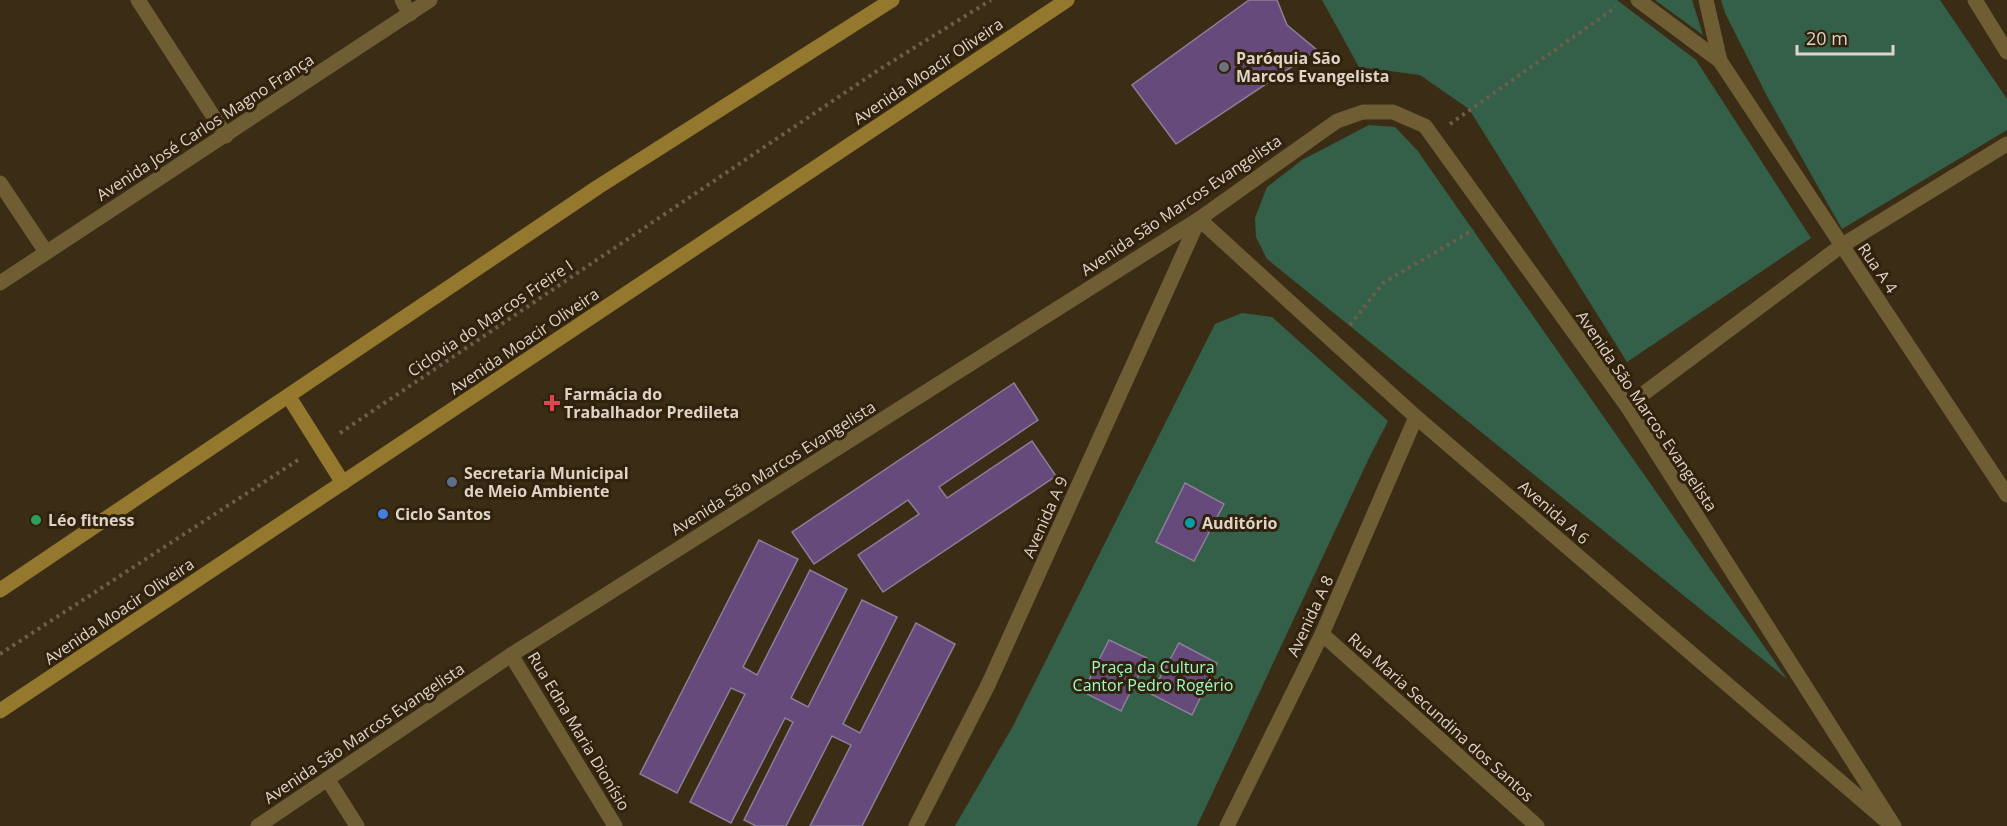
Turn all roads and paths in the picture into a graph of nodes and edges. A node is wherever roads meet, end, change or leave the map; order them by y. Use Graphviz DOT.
graph roads {
  1 [pos="138,0"];
  2 [pos="402,0"];
  3 [pos="430,0"];
  4 [pos="892,0"];
  5 [pos="991,0"];
  6 [pos="1066,0"];
  7 [pos="1638,0"];
  8 [pos="1706,0"];
  9 [pos="1975,0"];
  10 [pos="1616,7"];
  11 [pos="410,14"];
  12 [pos="2007,52"];
  13 [pos="1720,61"];
  14 [pos="226,136"];
  15 [pos="1433,136"];
  16 [pos="2007,144"];
  17 [pos="0,183"];
  18 [pos="1199,219"];
  19 [pos="1492,219"];
  20 [pos="1841,246"];
  21 [pos="46,252"];
  22 [pos="0,283"];
  23 [pos="1336,343"];
  24 [pos="289,397"];
  25 [pos="1627,406"];
  26 [pos="1416,417"];
  27 [pos="320,446"];
  28 [pos="344,483"];
  29 [pos="2007,495"];
  30 [pos="0,590"];
  31 [pos="1322,634"];
  32 [pos="0,654"];
  33 [pos="511,655"];
  34 [pos="0,711"];
  35 [pos="328,780"];
  36 [pos="258,826"];
  37 [pos="357,826"];
  38 [pos="615,826"];
  39 [pos="916,826"];
  40 [pos="1227,826"];
  41 [pos="1537,826"];
  42 [pos="1893,826"];
  1 -- 14 [label="street"];
  2 -- 11 [label="street"];
  3 -- 11 [label="street, Avenida José Carlos Magno França"];
  4 -- 24 [label="main road"];
  5 -- 27 [label="path, Ciclovia do Marcos Freire I"];
  6 -- 28 [label="main road, Avenida Moacir Oliveira"];
  7 -- 13 [label="street, Rua A 4"];
  8 -- 13 [label="street, Rua A 4"];
  9 -- 12 [label="street"];
  10 -- 15 [label="path"];
  11 -- 14 [label="street, Avenida José Carlos Magno França"];
  13 -- 20 [label="street, Rua A 4"];
  14 -- 21 [label="street, Avenida José Carlos Magno França"];
  15 -- 18 [label="street, Avenida São Marcos Evangelista"];
  15 -- 19 [label="street, Avenida São Marcos Evangelista"];
  16 -- 20 [label="street"];
  17 -- 21 [label="street"];
  18 -- 23 [label="street, Avenida A 6"];
  18 -- 33 [label="street, Avenida São Marcos Evangelista"];
  18 -- 39 [label="street, Avenida A 9"];
  19 -- 23 [label="path"];
  19 -- 25 [label="street, Avenida São Marcos Evangelista"];
  20 -- 25 [label="street"];
  20 -- 29 [label="street, Rua A 4"];
  21 -- 22 [label="street, Avenida José Carlos Magno França"];
  23 -- 26 [label="street, Avenida A 6"];
  24 -- 27 [label="main road"];
  24 -- 30 [label="main road"];
  25 -- 42 [label="street, Avenida São Marcos Evangelista"];
  26 -- 31 [label="street, Avenida A 8"];
  26 -- 42 [label="street, Avenida A 6"];
  27 -- 28 [label="main road"];
  27 -- 32 [label="path, Ciclovia do Marcos Freire I"];
  28 -- 34 [label="main road, Avenida Moacir Oliveira"];
  31 -- 40 [label="street, Avenida A 8"];
  31 -- 41 [label="street, Rua Maria Secundina dos Santos"];
  33 -- 35 [label="street, Avenida São Marcos Evangelista"];
  33 -- 38 [label="street, Rua Edna Maria Dionísio"];
  35 -- 36 [label="street, Avenida São Marcos Evangelista"];
  35 -- 37 [label="street"];
}
